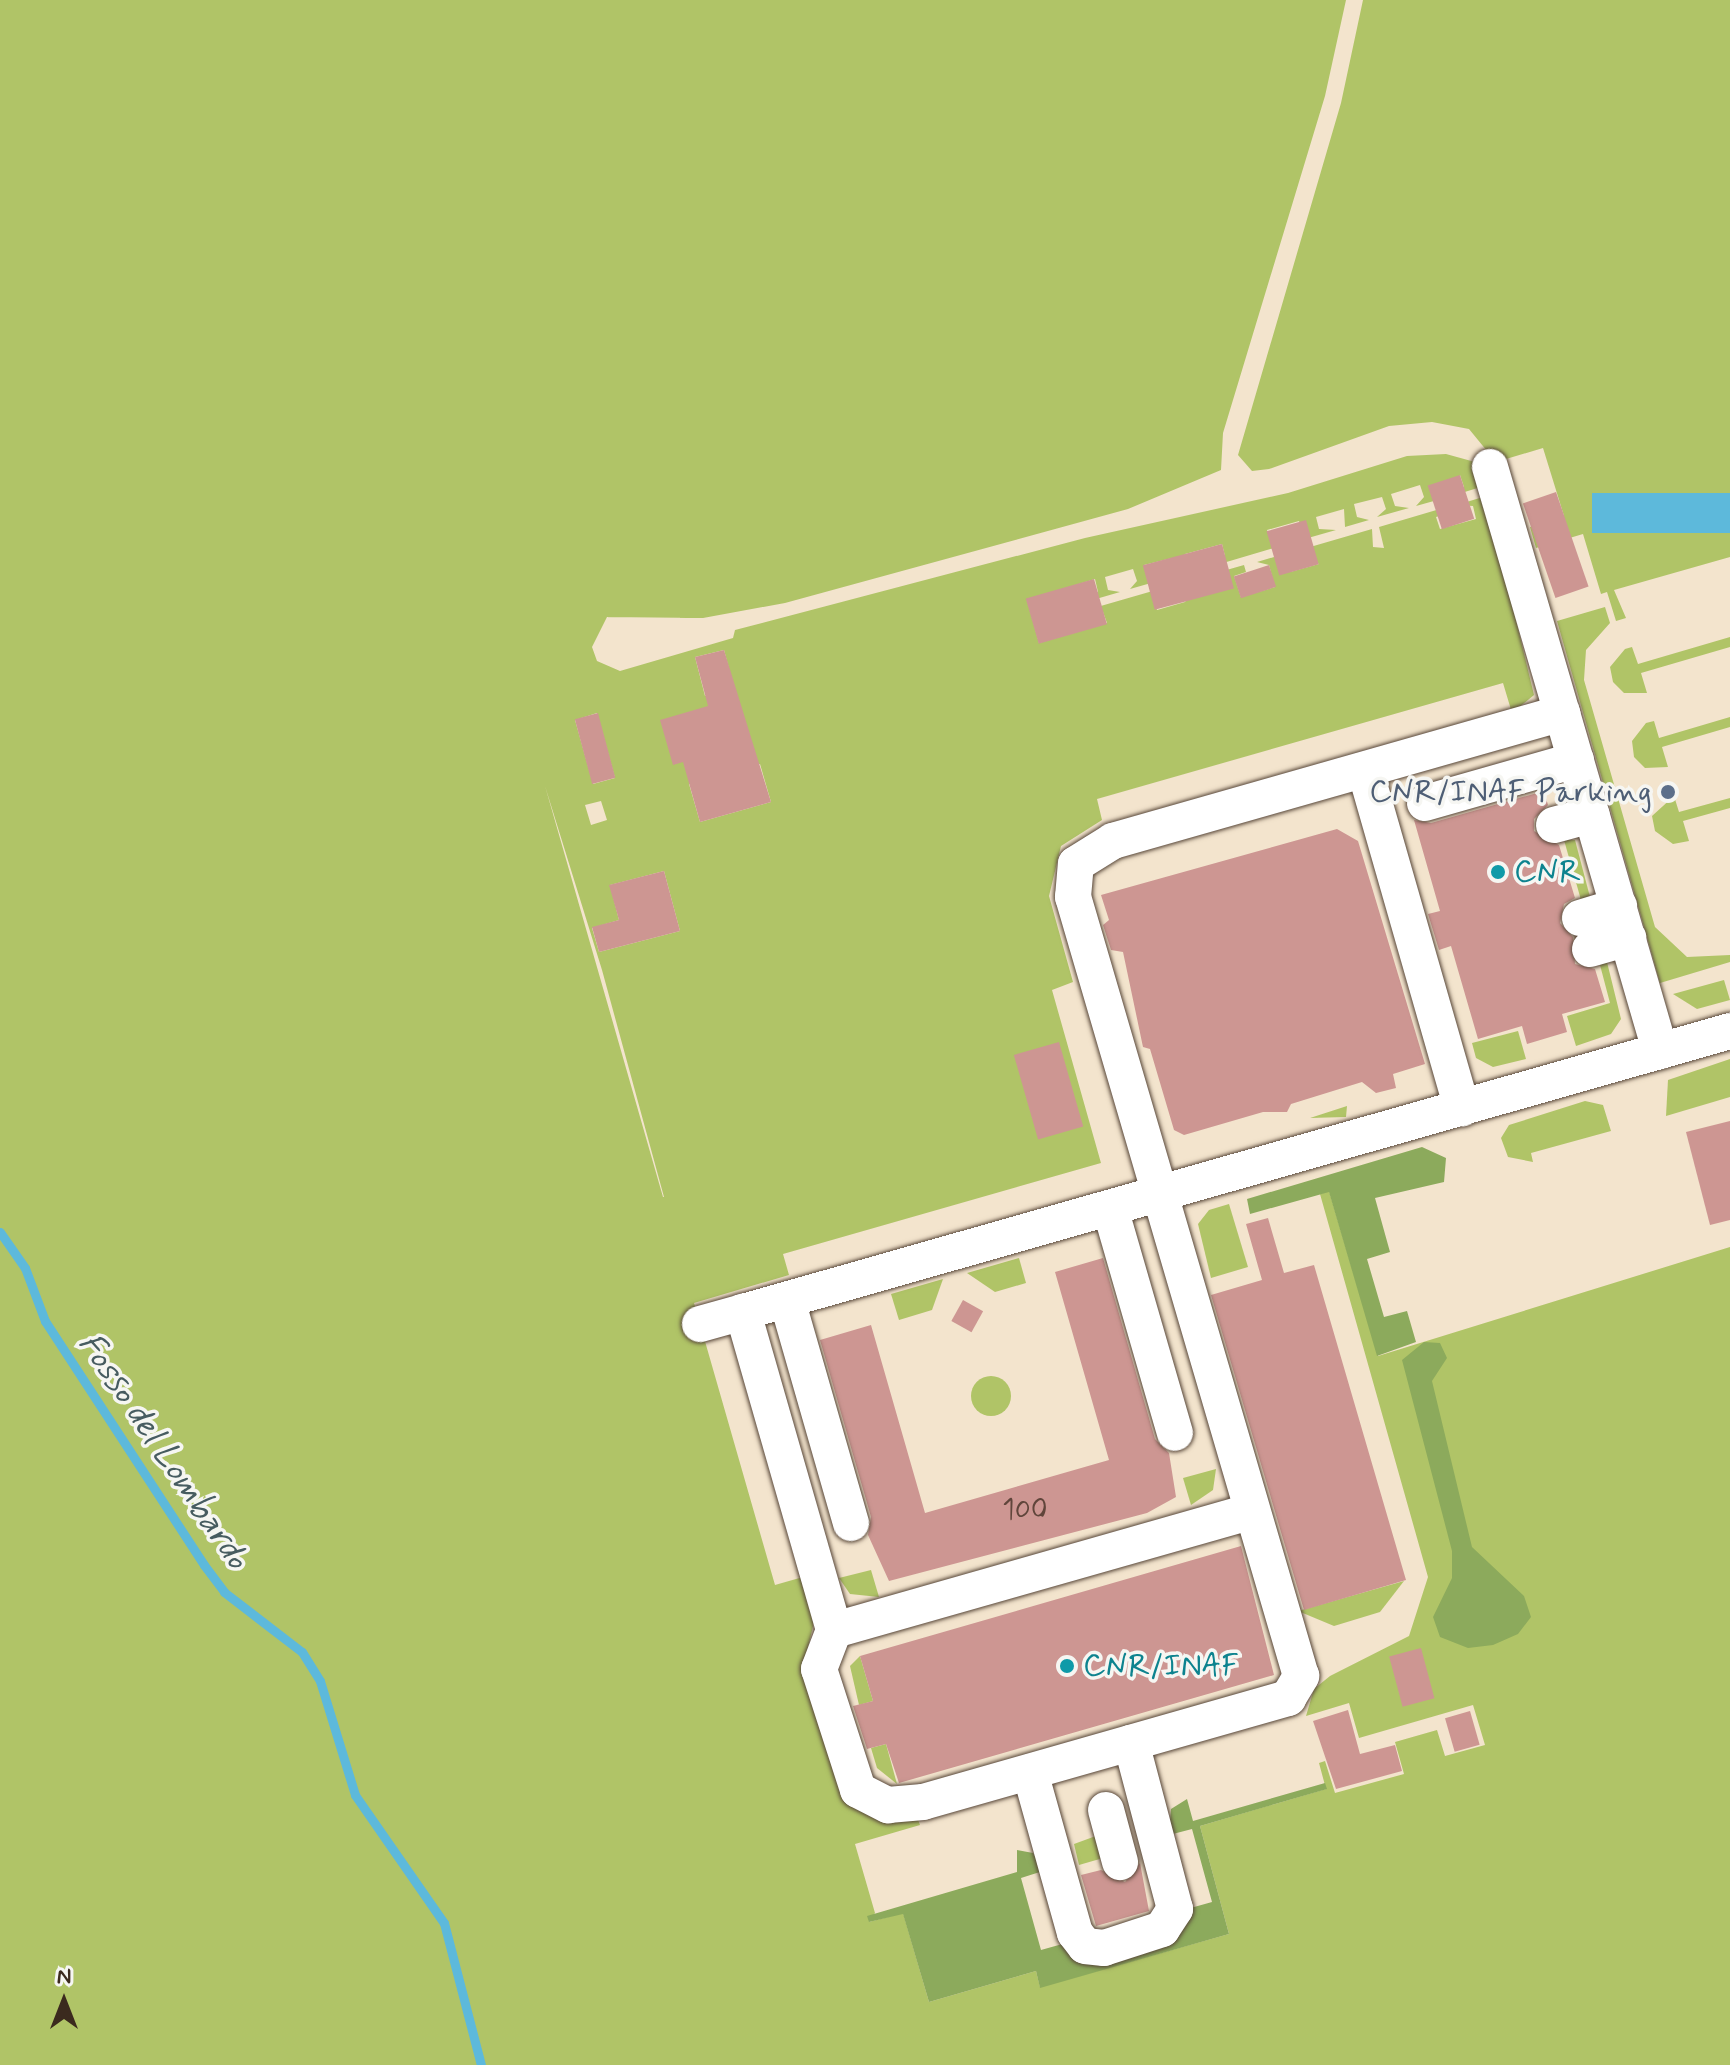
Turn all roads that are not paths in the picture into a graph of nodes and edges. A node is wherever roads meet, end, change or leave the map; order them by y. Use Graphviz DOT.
graph roads {
  1 [pos="1490,467"];
  2 [pos="1562,713"];
  3 [pos="1576,760"];
  4 [pos="1365,770"];
  5 [pos="1425,803"];
  6 [pos="1592,815"];
  7 [pos="1554,825"];
  8 [pos="1623,922"];
  9 [pos="1585,934"];
  10 [pos="1730,1031"];
  11 [pos="1660,1051"];
  12 [pos="1462,1108"];
  13 [pos="1158,1194"];
  14 [pos="1110,1208"];
  15 [pos="787,1300"];
  16 [pos="743,1312"];
  17 [pos="700,1324"];
  18 [pos="1175,1433"];
  19 [pos="1249,1512"];
  20 [pos="851,1523"];
  21 [pos="834,1630"];
  22 [pos="1131,1743"];
  23 [pos="1030,1772"];
  24 [pos="1106,1810"];
  25 [pos="1120,1862"];
  1 -- 2 [label="lane"];
  2 -- 3 [label="lane"];
  2 -- 4 [label="lane"];
  3 -- 5 [label="lane"];
  3 -- 6 [label="lane"];
  4 -- 12 [label="lane"];
  4 -- 13 [label="lane"];
  6 -- 7 [label="lane"];
  6 -- 8 [label="lane"];
  8 -- 9 [label="lane"];
  8 -- 11 [label="lane"];
  10 -- 11 [label="lane"];
  11 -- 12 [label="lane"];
  12 -- 13 [label="lane"];
  13 -- 14 [label="lane"];
  13 -- 19 [label="lane"];
  14 -- 15 [label="lane"];
  14 -- 18 [label="lane"];
  15 -- 16 [label="lane"];
  15 -- 20 [label="lane"];
  16 -- 17 [label="lane"];
  16 -- 21 [label="lane"];
  19 -- 21 [label="lane"];
  19 -- 22 [label="lane"];
  21 -- 23 [label="lane"];
  22 -- 23 [label="lane"];
  22 -- 23 [label="lane"];
  24 -- 25 [label="lane"];
}
